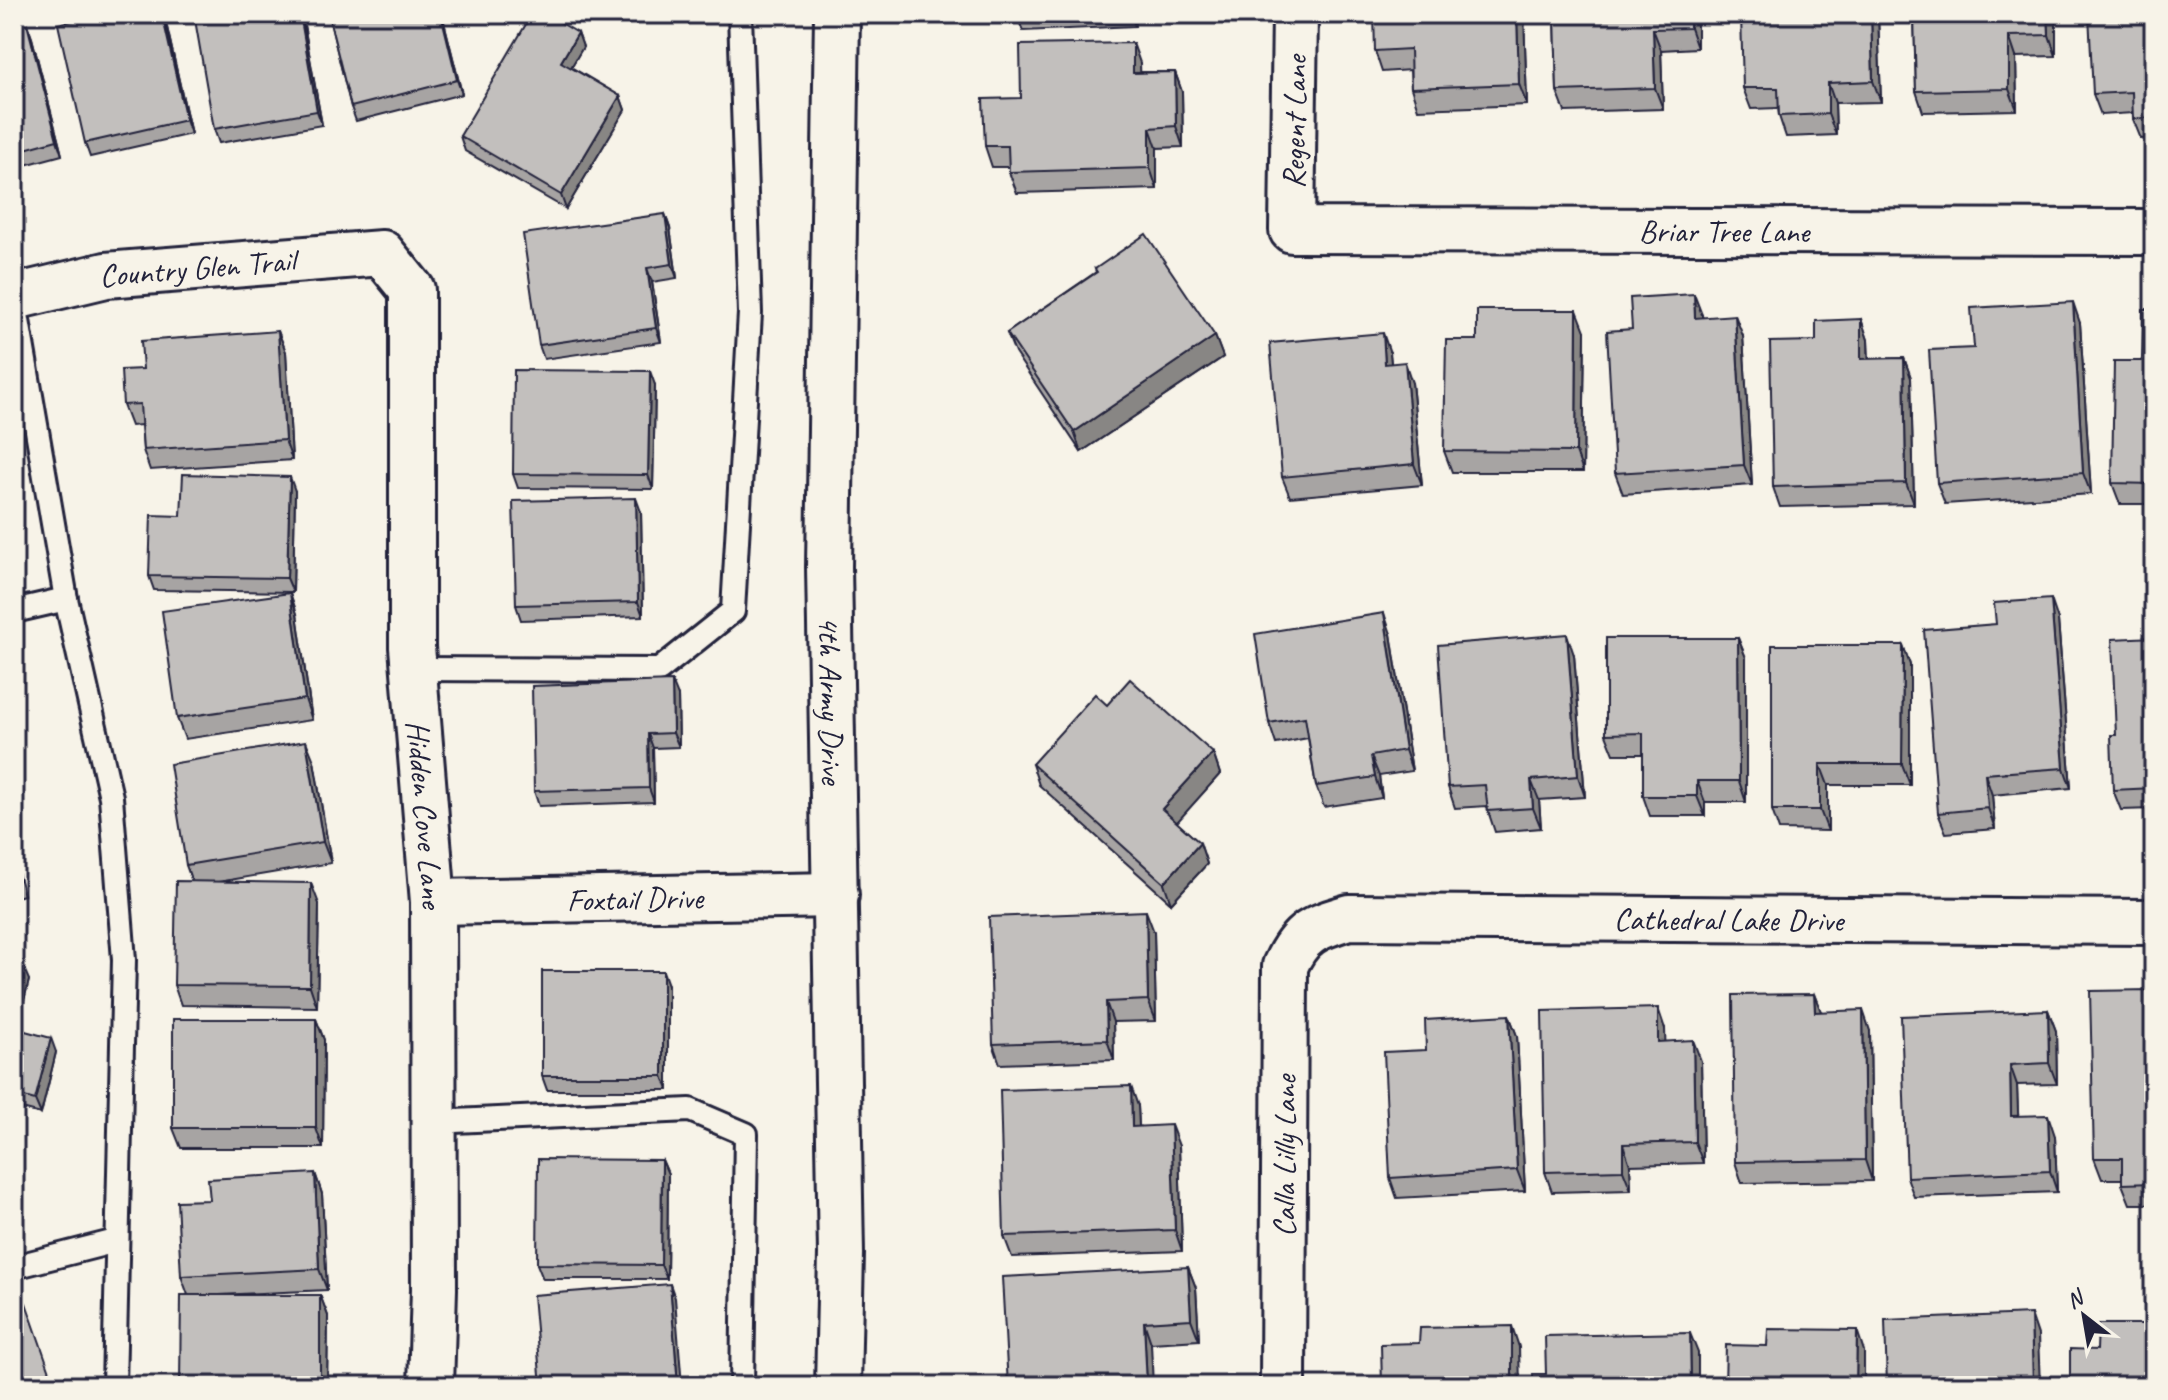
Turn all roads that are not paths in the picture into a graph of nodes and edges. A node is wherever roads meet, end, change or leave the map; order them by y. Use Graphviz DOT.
graph roads {
  1 [pos="740,14"];
  2 [pos="837,14"];
  3 [pos="1295,14"];
  4 [pos="1292,230"];
  5 [pos="2154,232"];
  6 [pos="382,253"];
  7 [pos="14,297"];
  8 [pos="66,599"];
  9 [pos="14,611"];
  10 [pos="413,669"];
  11 [pos="836,895"];
  12 [pos="433,902"];
  13 [pos="2154,922"];
  14 [pos="1307,933"];
  15 [pos="433,1122"];
  16 [pos="116,1241"];
  17 [pos="14,1267"];
  18 [pos="114,1386"];
  19 [pos="431,1386"];
  20 [pos="742,1386"];
  21 [pos="838,1386"];
  22 [pos="1283,1386"];
  1 -- 10 [label="lane"];
  2 -- 11 [label="street, 4th Army Drive"];
  3 -- 4 [label="street, Regent Lane"];
  4 -- 5 [label="street, Briar Tree Lane"];
  6 -- 7 [label="street, Country Glen Trail"];
  6 -- 10 [label="street, Hidden Cove Lane"];
  7 -- 8 [label="lane"];
  8 -- 9 [label="lane"];
  8 -- 16 [label="lane"];
  10 -- 12 [label="street, Hidden Cove Lane"];
  11 -- 12 [label="street, Foxtail Drive"];
  11 -- 21 [label="street, 4th Army Drive"];
  12 -- 15 [label="street, Hidden Cove Lane"];
  13 -- 14 [label="street, Cathedral Lake Drive"];
  14 -- 22 [label="street, Calla Lilly Lane"];
  15 -- 19 [label="street, Hidden Cove Lane"];
  15 -- 20 [label="lane"];
  16 -- 17 [label="lane"];
  16 -- 18 [label="lane"];
}
